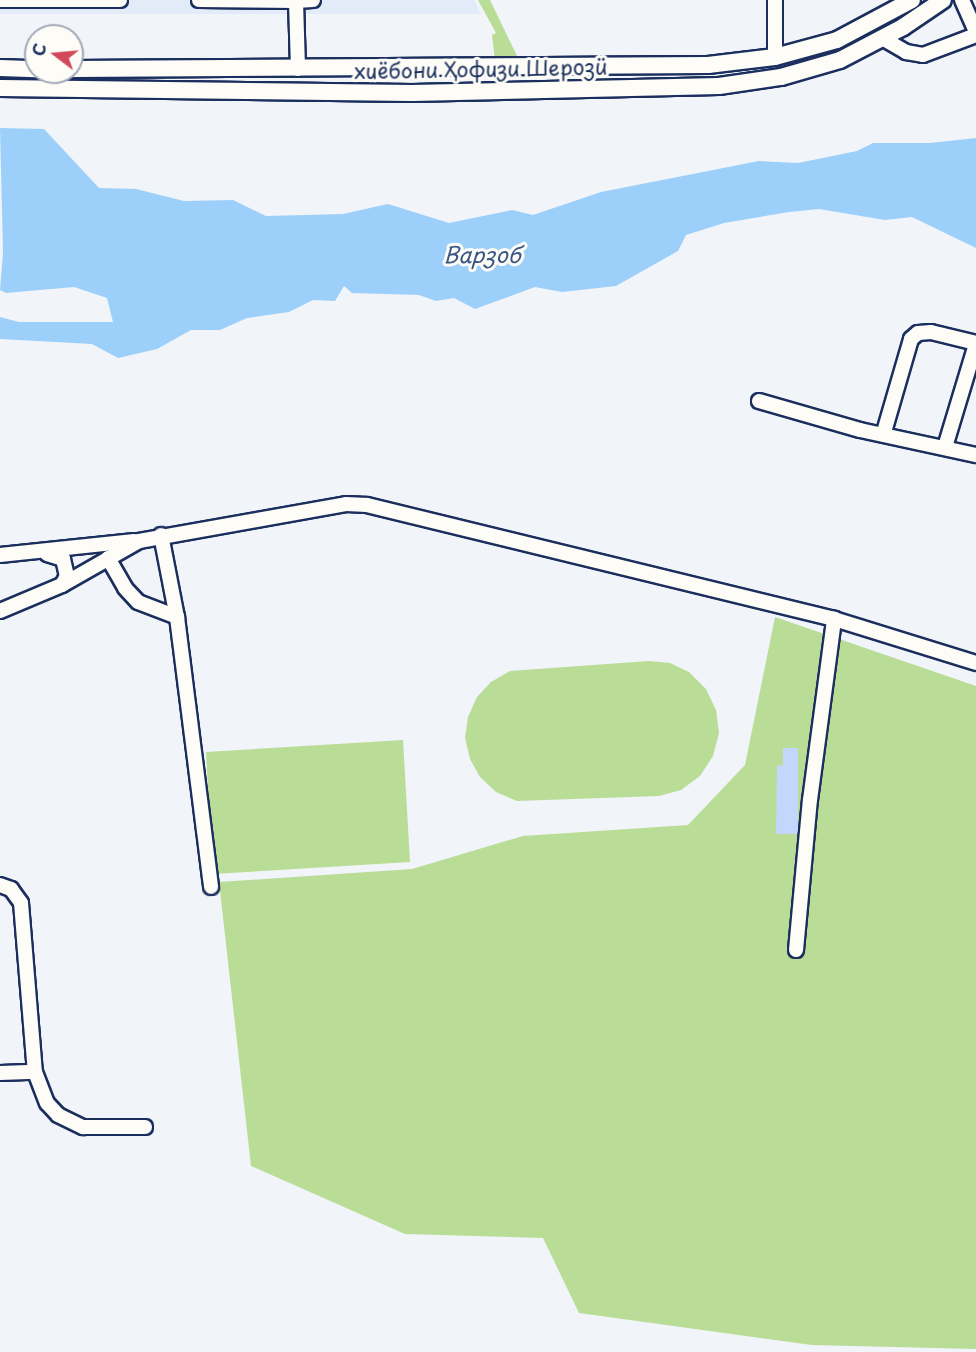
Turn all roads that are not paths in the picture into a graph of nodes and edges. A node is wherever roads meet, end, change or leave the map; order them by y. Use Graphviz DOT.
graph roads {
  1 [pos="0,0"];
  2 [pos="120,0"];
  3 [pos="199,0"];
  4 [pos="313,0"];
  5 [pos="775,0"];
  6 [pos="912,0"];
  7 [pos="944,0"];
  8 [pos="962,0"];
  9 [pos="296,1"];
  10 [pos="976,30"];
  11 [pos="976,35"];
  12 [pos="882,38"];
  13 [pos="775,57"];
  14 [pos="656,65"];
  15 [pos="0,69"];
  16 [pos="24,69"];
  17 [pos="84,69"];
  18 [pos="298,69"];
  19 [pos="0,88"];
  20 [pos="655,89"];
  21 [pos="976,343"];
  22 [pos="759,401"];
  23 [pos="884,432"];
  24 [pos="945,447"];
  25 [pos="976,455"];
  26 [pos="161,535"];
  27 [pos="140,541"];
  28 [pos="33,553"];
  29 [pos="0,555"];
  30 [pos="108,558"];
  31 [pos="62,585"];
  32 [pos="0,611"];
  33 [pos="177,618"];
  34 [pos="834,619"];
  35 [pos="976,663"];
  36 [pos="0,885"];
  37 [pos="211,887"];
  38 [pos="796,950"];
  39 [pos="35,1072"];
  40 [pos="0,1073"];
  41 [pos="146,1127"];
  1 -- 2 [label="street"];
  3 -- 9 [label="street"];
  4 -- 9 [label="street"];
  5 -- 13 [label="street"];
  6 -- 13 [label="main road, хиёбони Ҳофизи Шерозӣ"];
  7 -- 12 [label="main road, хиёбони Ҳофизи Шерозӣ"];
  8 -- 10 [label="street"];
  9 -- 18 [label="street"];
  11 -- 12 [label="street"];
  12 -- 20 [label="main road, хиёбони Ҳофизи Шерозӣ"];
  13 -- 14 [label="main road, хиёбони Ҳофизи Шерозӣ"];
  14 -- 18 [label="main road, хиёбони Ҳофизи Шерозӣ"];
  14 -- 20 [label="main road"];
  15 -- 16 [label="main road"];
  17 -- 18 [label="main road, хиёбони Ҳофизи Шерозӣ"];
  19 -- 20 [label="main road, хиёбони Ҳофизи Шерозӣ"];
  21 -- 23 [label="street"];
  21 -- 24 [label="street"];
  22 -- 23 [label="street"];
  23 -- 24 [label="street"];
  24 -- 25 [label="street"];
  26 -- 27 [label="street"];
  26 -- 33 [label="street"];
  26 -- 34 [label="street"];
  27 -- 28 [label="street"];
  27 -- 30 [label="street"];
  28 -- 29 [label="street"];
  28 -- 31 [label="street"];
  30 -- 31 [label="street"];
  30 -- 33 [label="street"];
  31 -- 32 [label="street"];
  33 -- 37 [label="street"];
  34 -- 35 [label="street"];
  34 -- 38 [label="street"];
  36 -- 39 [label="street"];
  39 -- 40 [label="street"];
  39 -- 41 [label="street"];
}
